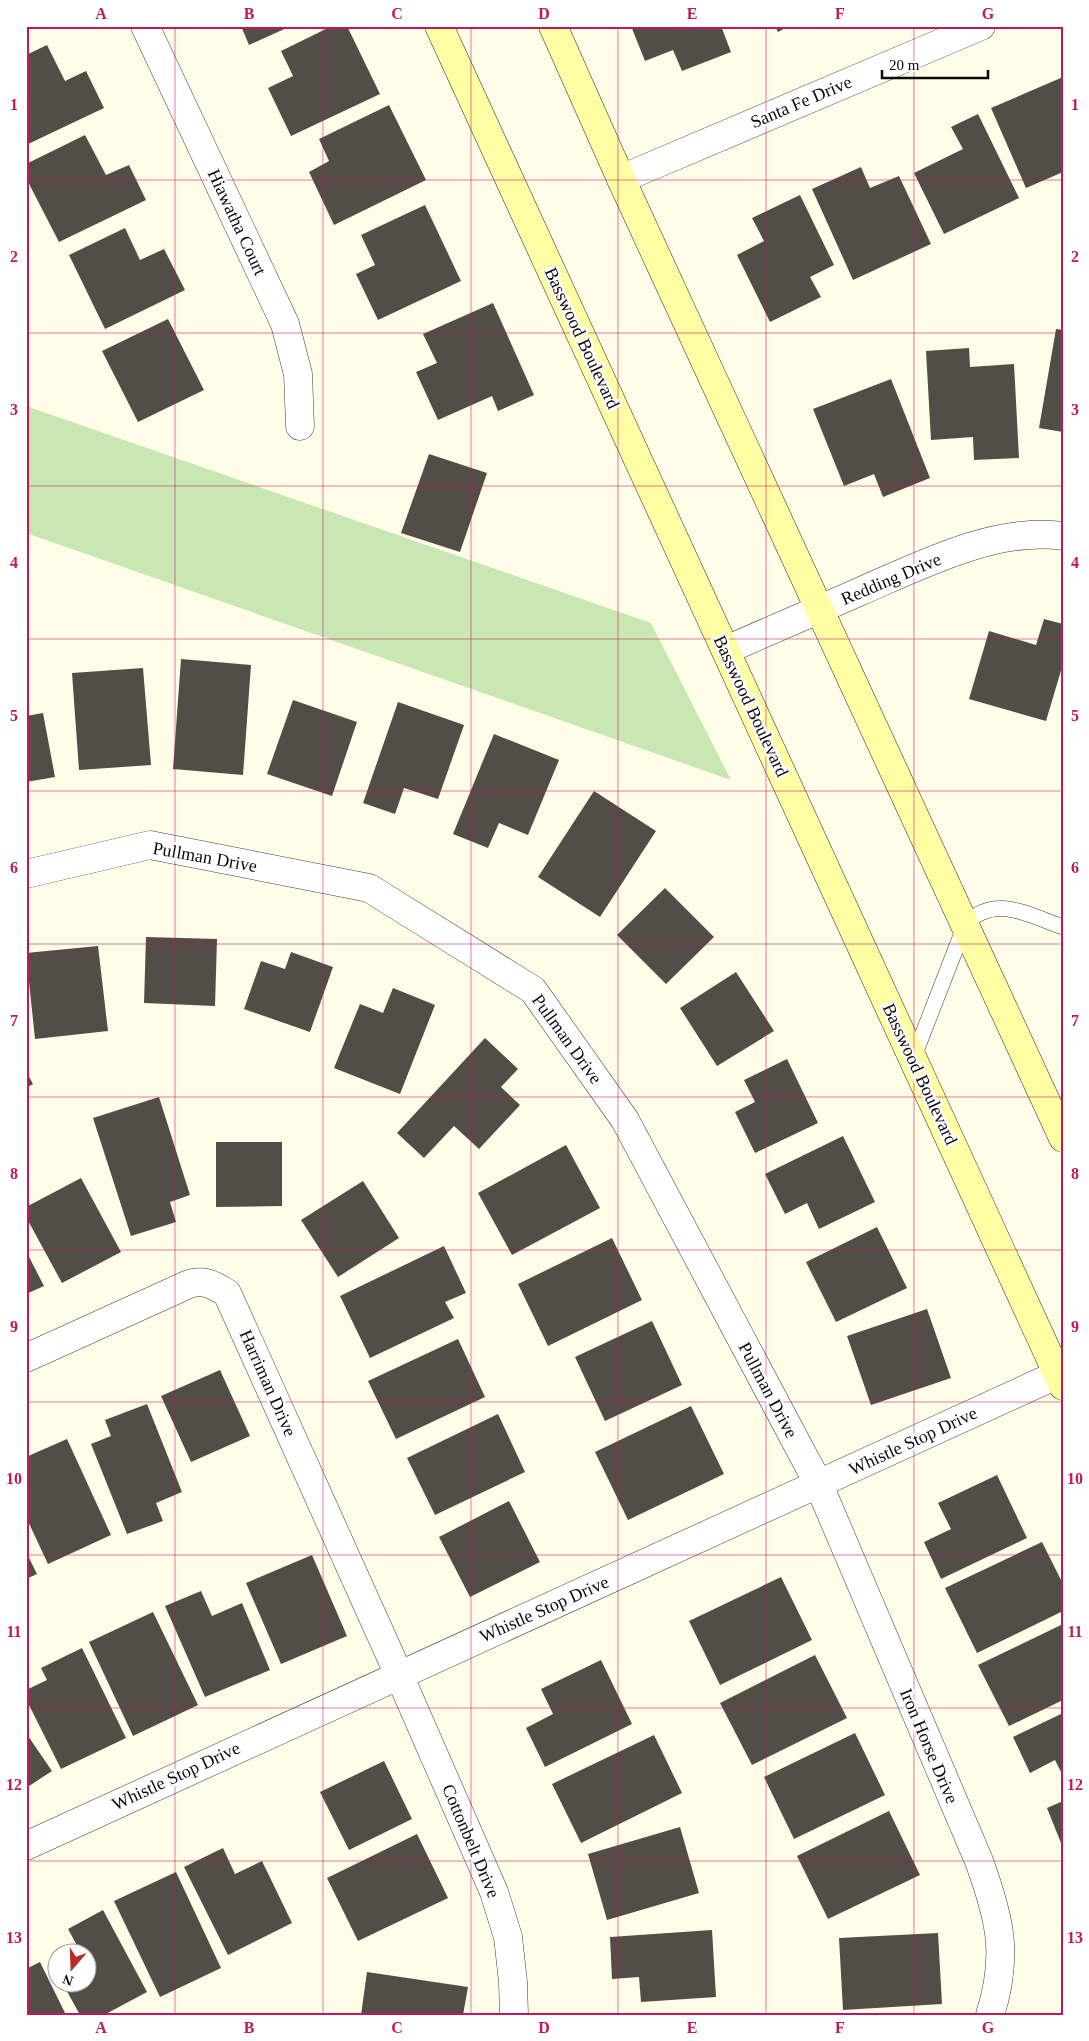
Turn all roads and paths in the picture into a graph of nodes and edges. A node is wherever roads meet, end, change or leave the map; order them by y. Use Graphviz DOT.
graph roads {
  1 [pos="145,26"];
  2 [pos="439,26"];
  3 [pos="553,26"];
  4 [pos="981,26"];
  5 [pos="621,178"];
  6 [pos="300,426"];
  7 [pos="1063,536"];
  8 [pos="820,609"];
  9 [pos="726,650"];
  10 [pos="26,874"];
  11 [pos="965,925"];
  12 [pos="1063,927"];
  13 [pos="913,1059"];
  14 [pos="1063,1138"];
  15 [pos="26,1358"];
  16 [pos="1061,1377"];
  17 [pos="819,1485"];
  18 [pos="399,1675"];
  19 [pos="26,1846"];
  20 [pos="514,2015"];
  21 [pos="990,2015"];
  1 -- 6 [label="street, Hiawatha Court"];
  2 -- 9 [label="main road, Basswood Boulevard"];
  3 -- 5 [label="main road"];
  4 -- 5 [label="street, Santa Fe Drive"];
  5 -- 8 [label="main road"];
  7 -- 8 [label="street, Redding Drive"];
  8 -- 9 [label="street, Redding Drive"];
  8 -- 11 [label="main road"];
  9 -- 13 [label="main road, Basswood Boulevard"];
  10 -- 17 [label="street, Pullman Drive"];
  11 -- 12 [label="lane"];
  11 -- 13 [label="lane"];
  11 -- 14 [label="main road"];
  13 -- 16 [label="main road, Basswood Boulevard"];
  15 -- 18 [label="street, Harriman Drive"];
  16 -- 17 [label="street, Whistle Stop Drive"];
  17 -- 18 [label="street, Whistle Stop Drive"];
  17 -- 21 [label="street, Iron Horse Drive"];
  18 -- 19 [label="street, Whistle Stop Drive"];
  18 -- 20 [label="street, Cottonbelt Drive"];
}
